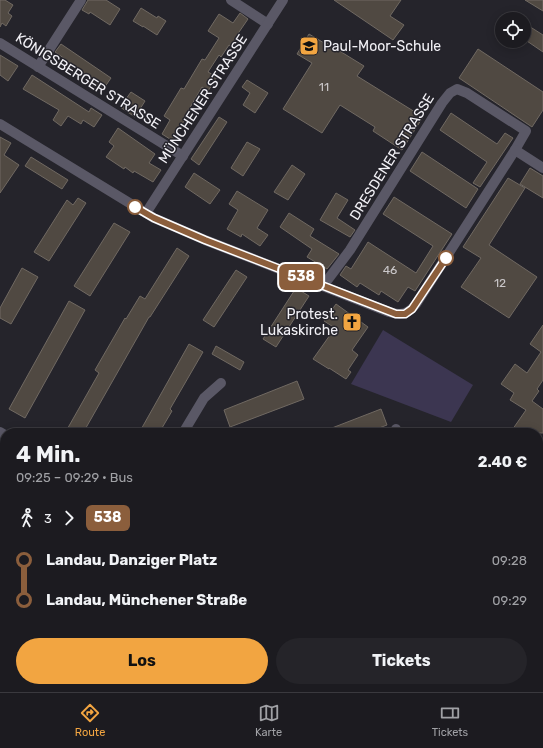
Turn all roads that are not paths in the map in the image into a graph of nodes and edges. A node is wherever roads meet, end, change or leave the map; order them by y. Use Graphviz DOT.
graph roads {
  1 [pos="81,0"];
  2 [pos="231,0"];
  3 [pos="283,0"];
  4 [pos="268,24"];
  5 [pos="0,43"];
  6 [pos="38,67"];
  7 [pos="0,124"];
  8 [pos="515,150"];
  9 [pos="182,156"];
  10 [pos="543,168"];
  11 [pos="146,214"];
  12 [pos="323,286"];
  13 [pos="221,383"];
  14 [pos="186,428"];
  1 -- 6 [label="street"];
  2 -- 4 [label="street"];
  3 -- 4 [label="street, MÜNCHENER STRASSE"];
  4 -- 9 [label="street, MÜNCHENER STRASSE"];
  5 -- 6 [label="street, KÖNIGSBERGER STRASSE"];
  6 -- 9 [label="street, KÖNIGSBERGER STRASSE"];
  7 -- 11 [label="street, DRESDENER STRASSE"];
  8 -- 10 [label="street"];
  8 -- 12 [label="street, DRESDENER STRASSE"];
  8 -- 12 [label="street, DRESDENER STRASSE"];
  9 -- 11 [label="street, MÜNCHENER STRASSE"];
  11 -- 12 [label="street, DRESDENER STRASSE"];
  13 -- 14 [label="street"];
}
